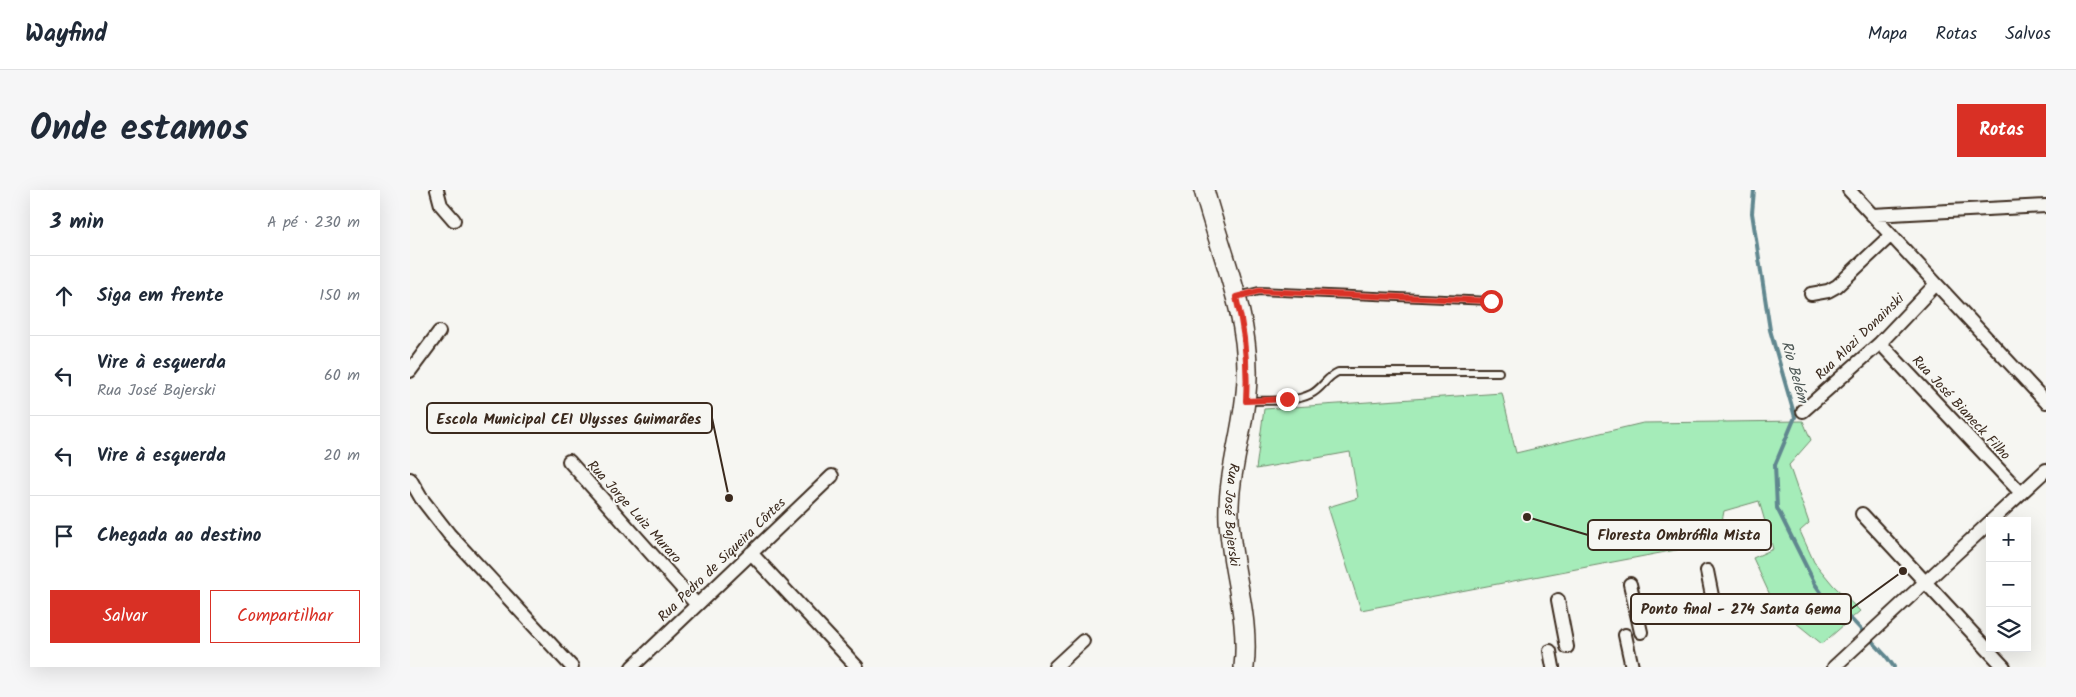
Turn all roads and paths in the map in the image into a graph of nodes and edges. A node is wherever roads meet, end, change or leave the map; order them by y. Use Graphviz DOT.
graph roads {
  1 [pos="437,190"];
  2 [pos="1204,190"];
  3 [pos="1850,190"];
  4 [pos="2046,206"];
  5 [pos="1872,214"];
  6 [pos="454,220"];
  7 [pos="1891,235"];
  8 [pos="1936,284"];
  9 [pos="1811,294"];
  10 [pos="1236,297"];
  11 [pos="1491,301"];
  12 [pos="439,332"];
  13 [pos="1880,343"];
  14 [pos="410,371"];
  15 [pos="1499,372"];
  16 [pos="1246,401"];
  17 [pos="2046,402"];
  18 [pos="1803,411"];
  19 [pos="569,461"];
  20 [pos="2046,470"];
  21 [pos="832,476"];
  22 [pos="410,479"];
  23 [pos="2020,493"];
  24 [pos="1862,514"];
  25 [pos="1994,517"];
  26 [pos="1986,525"];
  27 [pos="750,554"];
  28 [pos="1707,571"];
  29 [pos="1925,582"];
  30 [pos="1630,584"];
  31 [pos="1558,600"];
  32 [pos="697,605"];
  33 [pos="1716,616"];
  34 [pos="1641,632"];
  35 [pos="1625,635"];
  36 [pos="1083,641"];
  37 [pos="1567,647"];
  38 [pos="1550,651"];
  39 [pos="572,667"];
  40 [pos="632,667"];
  41 [pos="857,667"];
  42 [pos="1055,667"];
  43 [pos="1244,667"];
  44 [pos="1553,667"];
  45 [pos="1632,667"];
  46 [pos="1834,667"];
  47 [pos="2004,667"];
  1 -- 6 [label="street"];
  2 -- 10 [label="main road, Rua José Bajerski"];
  3 -- 5 [label="street"];
  4 -- 5 [label="street"];
  5 -- 7 [label="street"];
  7 -- 8 [label="street"];
  7 -- 9 [label="street"];
  8 -- 13 [label="street, Rua Alozi Donainski"];
  8 -- 17 [label="street"];
  10 -- 11 [label="lane"];
  10 -- 16 [label="main road, Rua José Bajerski"];
  12 -- 14 [label="street"];
  13 -- 18 [label="street, Rua Alozi Donainski"];
  13 -- 23 [label="street, Rua José Bianeck Filho"];
  15 -- 16 [label="lane"];
  16 -- 43 [label="main road, Rua José Bajerski"];
  19 -- 32 [label="street, Rua Jorge Luiz Muraro"];
  20 -- 23 [label="street"];
  21 -- 27 [label="street, Rua Pedro de Siqueira Côrtes"];
  22 -- 39 [label="street"];
  23 -- 25 [label="street"];
  24 -- 29 [label="street"];
  26 -- 29 [label="street"];
  27 -- 32 [label="street, Rua Pedro de Siqueira Côrtes"];
  27 -- 41 [label="street"];
  28 -- 33 [label="street"];
  29 -- 46 [label="street"];
  29 -- 47 [label="street"];
  30 -- 34 [label="street"];
  31 -- 37 [label="street"];
  32 -- 40 [label="street, Rua Pedro de Siqueira Côrtes"];
  35 -- 45 [label="street"];
  36 -- 42 [label="street"];
  38 -- 44 [label="street"];
}
